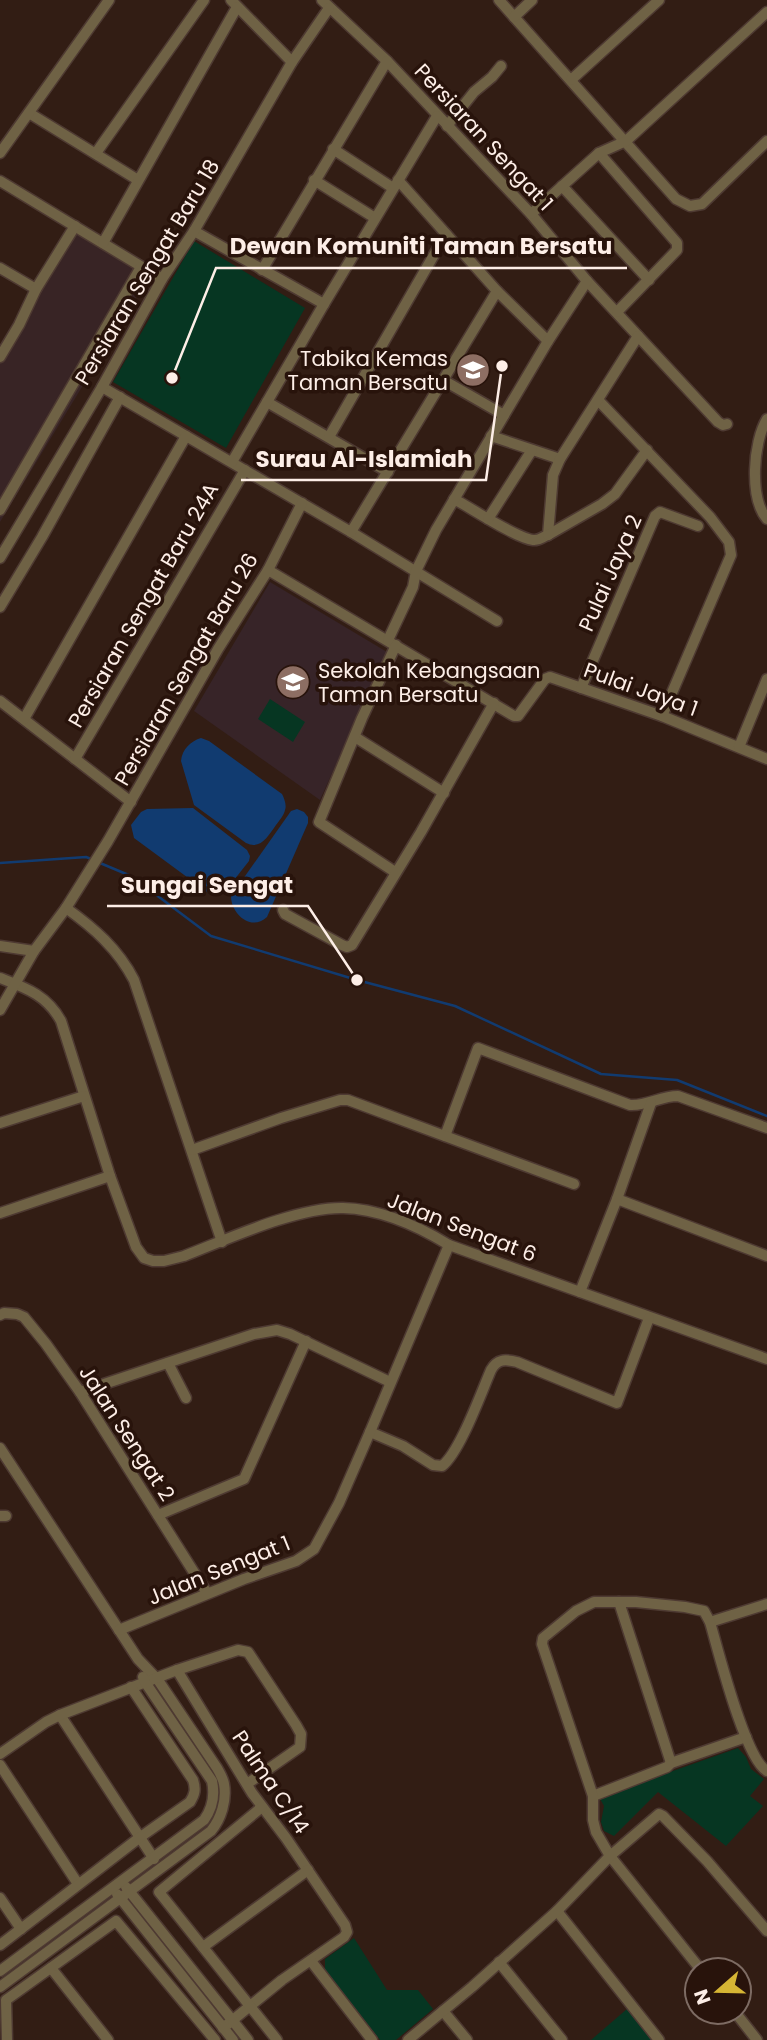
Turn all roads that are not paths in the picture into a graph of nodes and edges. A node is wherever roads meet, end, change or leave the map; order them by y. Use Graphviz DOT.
graph roads {
  1 [pos="109,0"];
  2 [pos="204,0"];
  3 [pos="499,0"];
  4 [pos="531,0"];
  5 [pos="659,0"];
  6 [pos="234,4"];
  7 [pos="326,4"];
  8 [pos="767,12"];
  9 [pos="514,17"];
  10 [pos="387,61"];
  11 [pos="292,62"];
  12 [pos="501,66"];
  13 [pos="571,80"];
  14 [pos="29,113"];
  15 [pos="437,116"];
  16 [pos="447,126"];
  17 [pos="626,141"];
  18 [pos="767,141"];
  19 [pos="332,149"];
  20 [pos="0,153"];
  21 [pos="96,153"];
  22 [pos="598,153"];
  23 [pos="138,180"];
  24 [pos="314,180"];
  25 [pos="0,181"];
  26 [pos="396,184"];
  27 [pos="562,186"];
  28 [pos="531,214"];
  29 [pos="375,218"];
  30 [pos="75,226"];
  31 [pos="194,231"];
  32 [pos="446,234"];
  33 [pos="103,243"];
  34 [pos="141,267"];
  35 [pos="0,268"];
  36 [pos="261,270"];
  37 [pos="162,279"];
  38 [pos="649,280"];
  39 [pos="587,281"];
  40 [pos="36,289"];
  41 [pos="497,291"];
  42 [pos="324,304"];
  43 [pos="617,312"];
  44 [pos="638,335"];
  45 [pos="548,341"];
  46 [pos="1,354"];
  47 [pos="443,380"];
  48 [pos="102,387"];
  49 [pos="120,397"];
  50 [pos="598,400"];
  51 [pos="267,402"];
  52 [pos="504,415"];
  53 [pos="767,419"];
  54 [pos="727,424"];
  55 [pos="186,436"];
  56 [pos="491,436"];
  57 [pos="329,437"];
  58 [pos="532,450"];
  59 [pos="647,450"];
  60 [pos="560,459"];
  61 [pos="232,463"];
  62 [pos="245,470"];
  63 [pos="388,472"];
  64 [pos="454,499"];
  65 [pos="302,503"];
  66 [pos="0,510"];
  67 [pos="488,519"];
  68 [pos="767,519"];
  69 [pos="698,526"];
  70 [pos="351,532"];
  71 [pos="548,535"];
  72 [pos="0,558"];
  73 [pos="268,570"];
  74 [pos="416,571"];
  75 [pos="0,607"];
  76 [pos="497,621"];
  77 [pos="392,642"];
  78 [pos="767,679"];
  79 [pos="581,688"];
  80 [pos="0,701"];
  81 [pos="494,703"];
  82 [pos="662,716"];
  83 [pos="24,719"];
  84 [pos="355,737"];
  85 [pos="739,747"];
  86 [pos="767,758"];
  87 [pos="75,759"];
  88 [pos="444,793"];
  89 [pos="131,802"];
  90 [pos="395,872"];
  91 [pos="66,908"];
  92 [pos="283,910"];
  93 [pos="0,946"];
  94 [pos="34,951"];
  95 [pos="0,978"];
  96 [pos="16,984"];
  97 [pos="0,1000"];
  98 [pos="0,1009"];
  99 [pos="84,1096"];
  100 [pos="651,1103"];
  101 [pos="0,1123"];
  102 [pos="767,1128"];
  103 [pos="445,1136"];
  104 [pos="192,1150"];
  105 [pos="110,1176"];
  106 [pos="574,1184"];
  107 [pos="617,1199"];
  108 [pos="0,1213"];
  109 [pos="222,1242"];
  110 [pos="449,1245"];
  111 [pos="767,1256"];
  112 [pos="580,1292"];
  113 [pos="0,1314"];
  114 [pos="649,1318"];
  115 [pos="306,1341"];
  116 [pos="767,1359"];
  117 [pos="168,1363"];
  118 [pos="390,1382"];
  119 [pos="80,1392"];
  120 [pos="186,1398"];
  121 [pos="370,1432"];
  122 [pos="0,1448"];
  123 [pos="158,1515"];
  124 [pos="207,1593"];
  125 [pos="619,1602"];
  126 [pos="767,1604"];
  127 [pos="710,1622"];
  128 [pos="119,1630"];
  129 [pos="138,1660"];
  130 [pos="177,1670"];
  131 [pos="156,1677"];
  132 [pos="145,1682"];
  133 [pos="131,1687"];
  134 [pos="60,1715"];
  135 [pos="746,1737"];
  136 [pos="0,1754"];
  137 [pos="671,1763"];
  138 [pos="0,1765"];
  139 [pos="767,1771"];
  140 [pos="247,1784"];
  141 [pos="593,1796"];
  142 [pos="262,1807"];
  143 [pos="139,1838"];
  144 [pos="610,1856"];
  145 [pos="154,1858"];
  146 [pos="308,1870"];
  147 [pos="121,1881"];
  148 [pos="78,1884"];
  149 [pos="112,1888"];
  150 [pos="129,1891"];
  151 [pos="0,1898"];
  152 [pos="120,1898"];
  153 [pos="557,1911"];
  154 [pos="766,1925"];
  155 [pos="21,1929"];
  156 [pos="0,1945"];
  157 [pos="204,1947"];
  158 [pos="690,1956"];
  159 [pos="311,1961"];
  160 [pos="499,1962"];
  161 [pos="51,1968"];
  162 [pos="0,1971"];
  163 [pos="0,1987"];
  164 [pos="250,2006"];
  165 [pos="443,2011"];
  166 [pos="233,2020"];
  167 [pos="746,2026"];
  168 [pos="223,2028"];
  169 [pos="7,2040"];
  170 [pos="108,2040"];
  171 [pos="215,2040"];
  172 [pos="233,2040"];
  173 [pos="248,2040"];
  174 [pos="277,2040"];
  175 [pos="372,2040"];
  176 [pos="408,2040"];
  177 [pos="467,2040"];
  178 [pos="562,2040"];
  179 [pos="659,2040"];
  180 [pos="757,2040"];
  1 -- 14 [label="street"];
  2 -- 21 [label="street"];
  3 -- 9 [label="street"];
  4 -- 9 [label="street"];
  5 -- 13 [label="street"];
  6 -- 11 [label="street"];
  6 -- 23 [label="street"];
  7 -- 10 [label="street, Persiaran Sengat 1"];
  7 -- 11 [label="street, Persiaran Sengat Baru 18"];
  8 -- 17 [label="street"];
  9 -- 13 [label="street"];
  10 -- 15 [label="street, Persiaran Sengat 1"];
  10 -- 19 [label="street"];
  11 -- 31 [label="street, Persiaran Sengat Baru 18"];
  12 -- 16 [label="street"];
  13 -- 17 [label="street"];
  14 -- 20 [label="street"];
  14 -- 21 [label="street"];
  15 -- 16 [label="street, Persiaran Sengat 1"];
  15 -- 26 [label="street"];
  16 -- 28 [label="street, Persiaran Sengat 1"];
  17 -- 18 [label="street"];
  17 -- 22 [label="street"];
  19 -- 24 [label="street"];
  19 -- 26 [label="street"];
  21 -- 23 [label="street"];
  22 -- 27 [label="street"];
  22 -- 38 [label="street"];
  23 -- 33 [label="street"];
  24 -- 29 [label="street"];
  24 -- 36 [label="street"];
  25 -- 30 [label="street"];
  26 -- 29 [label="street"];
  26 -- 32 [label="street"];
  27 -- 28 [label="street"];
  27 -- 38 [label="street"];
  28 -- 39 [label="street, Persiaran Sengat 1"];
  29 -- 42 [label="street"];
  30 -- 33 [label="street"];
  30 -- 40 [label="street"];
  31 -- 36 [label="street"];
  31 -- 37 [label="street, Persiaran Sengat Baru 18"];
  32 -- 41 [label="street"];
  32 -- 57 [label="street"];
  33 -- 34 [label="street"];
  34 -- 37 [label="street"];
  34 -- 66 [label="street"];
  35 -- 40 [label="street"];
  36 -- 42 [label="street"];
  37 -- 48 [label="street, Persiaran Sengat Baru 18"];
  38 -- 43 [label="street"];
  39 -- 43 [label="street, Persiaran Sengat 1"];
  39 -- 45 [label="street"];
  40 -- 46 [label="street"];
  41 -- 45 [label="street"];
  41 -- 47 [label="street"];
  42 -- 51 [label="street"];
  43 -- 44 [label="street, Persiaran Sengat 1"];
  44 -- 50 [label="street"];
  44 -- 54 [label="street, Persiaran Sengat 1"];
  45 -- 52 [label="street"];
  47 -- 52 [label="street"];
  47 -- 63 [label="street"];
  48 -- 49 [label="street"];
  48 -- 72 [label="street, Persiaran Sengat Baru 18"];
  49 -- 55 [label="street"];
  49 -- 75 [label="street"];
  50 -- 59 [label="street"];
  50 -- 60 [label="street"];
  51 -- 57 [label="street"];
  51 -- 61 [label="street"];
  52 -- 56 [label="street"];
  53 -- 68 [label="street"];
  55 -- 61 [label="street"];
  55 -- 83 [label="street"];
  56 -- 58 [label="street"];
  56 -- 64 [label="street"];
  57 -- 63 [label="street"];
  58 -- 60 [label="street"];
  58 -- 67 [label="street"];
  59 -- 71 [label="street"];
  59 -- 82 [label="street"];
  60 -- 71 [label="street"];
  61 -- 62 [label="street"];
  62 -- 65 [label="street"];
  62 -- 87 [label="street, Persiaran Sengat Baru 24A"];
  63 -- 70 [label="street"];
  64 -- 67 [label="street"];
  64 -- 74 [label="street"];
  65 -- 70 [label="street"];
  65 -- 73 [label="street, Persiaran Sengat Baru 26"];
  67 -- 71 [label="street"];
  69 -- 79 [label="street, Pulai Jaya 2"];
  70 -- 74 [label="street"];
  73 -- 77 [label="street"];
  73 -- 89 [label="street, Persiaran Sengat Baru 26"];
  74 -- 76 [label="street"];
  74 -- 77 [label="street"];
  77 -- 81 [label="street"];
  77 -- 84 [label="street"];
  78 -- 85 [label="street"];
  79 -- 81 [label="street, Pulai Jaya 1"];
  79 -- 82 [label="street, Pulai Jaya 1"];
  80 -- 83 [label="street"];
  81 -- 88 [label="street"];
  82 -- 85 [label="street, Pulai Jaya 1"];
  83 -- 87 [label="street"];
  84 -- 88 [label="street"];
  84 -- 90 [label="street"];
  85 -- 86 [label="street, Pulai Jaya 1"];
  87 -- 89 [label="street"];
  88 -- 90 [label="street"];
  89 -- 91 [label="street, Persiaran Sengat Baru 26"];
  90 -- 92 [label="street"];
  91 -- 94 [label="street, Persiaran Sengat Baru 26"];
  91 -- 104 [label="street"];
  93 -- 94 [label="street"];
  94 -- 96 [label="street, Persiaran Sengat Baru 26"];
  95 -- 96 [label="street"];
  96 -- 98 [label="street, Persiaran Sengat Baru 26"];
  96 -- 99 [label="street"];
  97 -- 98 [label="street"];
  99 -- 101 [label="street"];
  99 -- 105 [label="street"];
  100 -- 102 [label="street"];
  100 -- 103 [label="street"];
  100 -- 107 [label="street"];
  103 -- 104 [label="street"];
  103 -- 106 [label="street"];
  104 -- 109 [label="street"];
  105 -- 108 [label="street"];
  105 -- 109 [label="street, Jalan Sengat 6"];
  107 -- 111 [label="street"];
  107 -- 112 [label="street"];
  109 -- 110 [label="street, Jalan Sengat 6"];
  110 -- 112 [label="street, Jalan Sengat 6"];
  110 -- 118 [label="street, Jalan Sengat 1"];
  112 -- 114 [label="street, Jalan Sengat 6"];
  113 -- 119 [label="street, Jalan Sengat 2"];
  114 -- 116 [label="street, Jalan Sengat 6"];
  114 -- 121 [label="street"];
  115 -- 117 [label="street"];
  115 -- 118 [label="street"];
  115 -- 123 [label="street"];
  117 -- 119 [label="street"];
  117 -- 120 [label="street"];
  118 -- 121 [label="street, Jalan Sengat 1"];
  119 -- 123 [label="street, Jalan Sengat 2"];
  121 -- 124 [label="street, Jalan Sengat 1"];
  122 -- 128 [label="street"];
  123 -- 124 [label="street, Jalan Sengat 2"];
  124 -- 128 [label="street, Jalan Sengat 1"];
  125 -- 127 [label="street"];
  125 -- 137 [label="street"];
  125 -- 141 [label="street"];
  126 -- 127 [label="street"];
  127 -- 135 [label="street"];
  128 -- 129 [label="street"];
  129 -- 131 [label="street"];
  129 -- 132 [label="street"];
  130 -- 131 [label="street"];
  130 -- 140 [label="street, Palma C/14"];
  130 -- 140 [label="street"];
  131 -- 132 [label="street"];
  131 -- 150 [label="street"];
  132 -- 133 [label="street"];
  132 -- 145 [label="street"];
  133 -- 134 [label="street"];
  133 -- 143 [label="street"];
  134 -- 136 [label="street"];
  134 -- 143 [label="street"];
  135 -- 137 [label="street"];
  135 -- 139 [label="street"];
  137 -- 141 [label="street"];
  138 -- 148 [label="street"];
  140 -- 142 [label="street, Palma C/14"];
  141 -- 144 [label="street"];
  142 -- 146 [label="street, Palma C/14"];
  142 -- 157 [label="street"];
  143 -- 145 [label="street"];
  143 -- 148 [label="street"];
  144 -- 153 [label="street"];
  144 -- 154 [label="street"];
  144 -- 158 [label="street"];
  145 -- 147 [label="street"];
  146 -- 157 [label="street"];
  146 -- 159 [label="street, Palma C/14"];
  147 -- 149 [label="street"];
  147 -- 150 [label="street"];
  148 -- 155 [label="street"];
  149 -- 152 [label="street"];
  149 -- 162 [label="street"];
  150 -- 152 [label="street"];
  150 -- 166 [label="street"];
  151 -- 155 [label="street"];
  152 -- 163 [label="street"];
  152 -- 168 [label="street"];
  153 -- 160 [label="street"];
  153 -- 179 [label="street"];
  155 -- 156 [label="street"];
  157 -- 164 [label="street"];
  159 -- 164 [label="street"];
  159 -- 175 [label="street"];
  160 -- 165 [label="street"];
  160 -- 178 [label="street"];
  161 -- 169 [label="street"];
  161 -- 170 [label="street"];
  161 -- 171 [label="street"];
  164 -- 166 [label="street"];
  164 -- 174 [label="street"];
  165 -- 176 [label="street"];
  165 -- 177 [label="street"];
  166 -- 168 [label="street"];
  166 -- 173 [label="street"];
  167 -- 180 [label="street"];
  168 -- 172 [label="street"];
}
